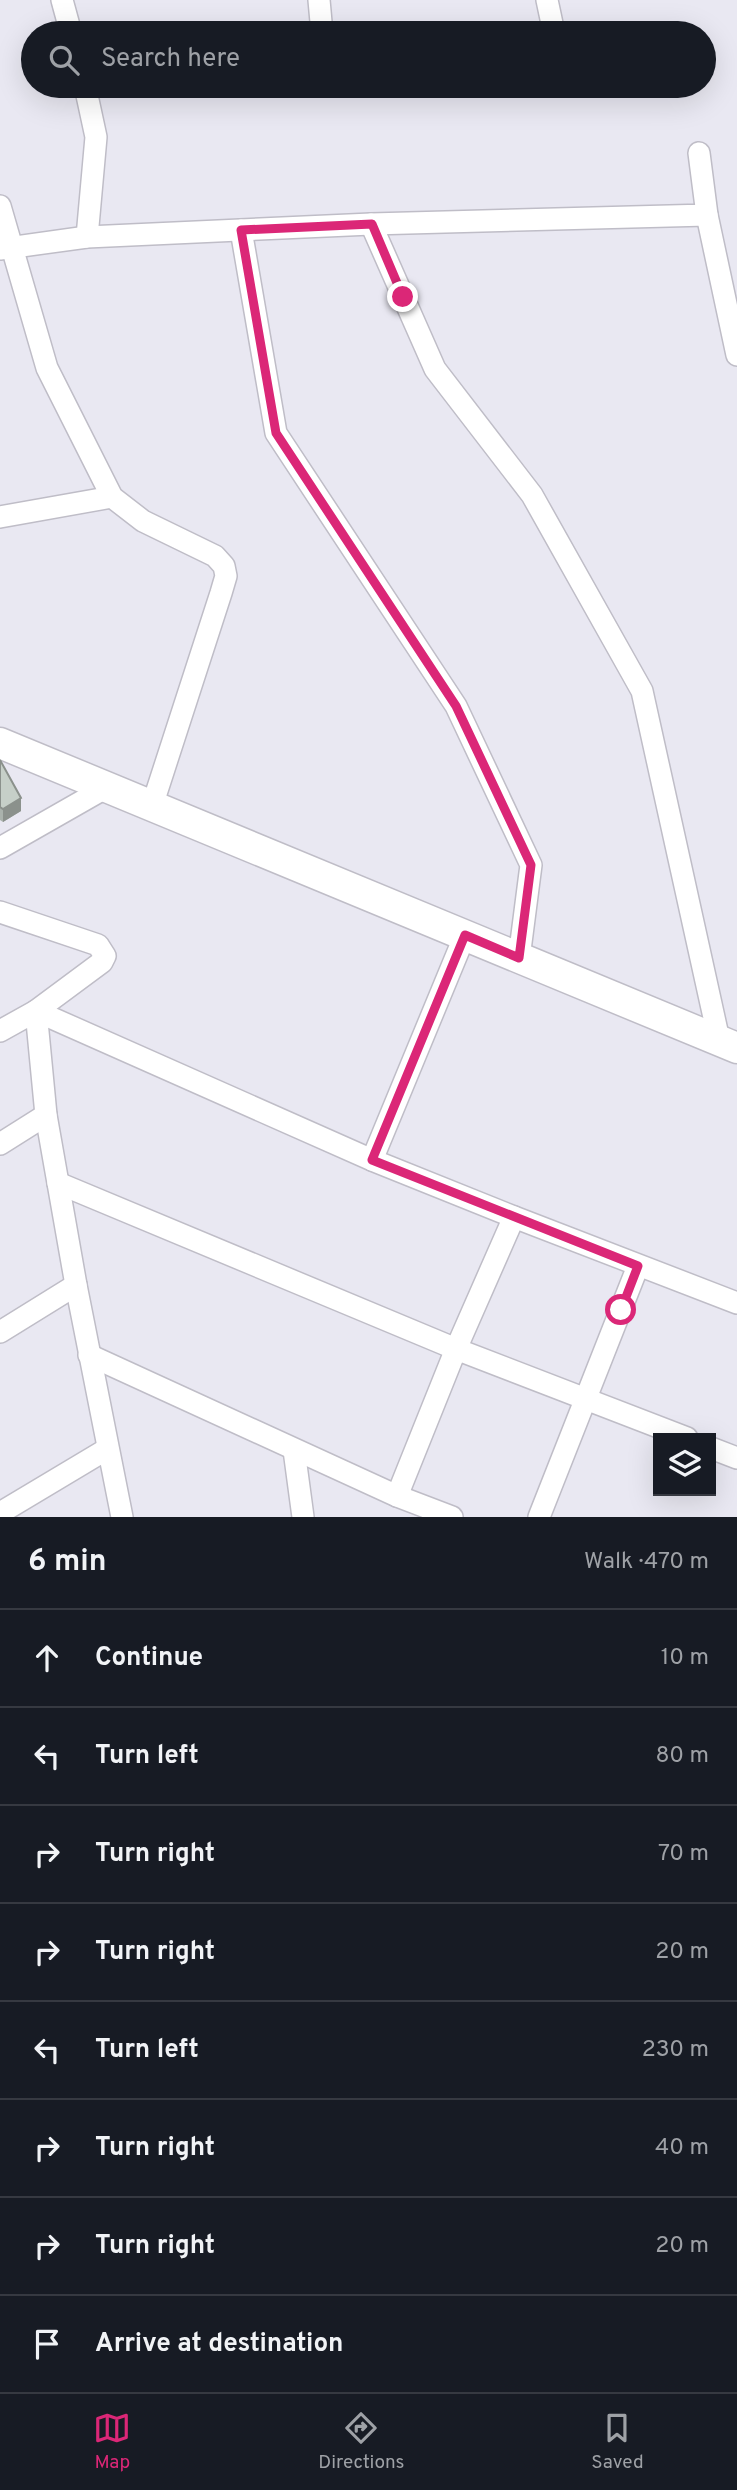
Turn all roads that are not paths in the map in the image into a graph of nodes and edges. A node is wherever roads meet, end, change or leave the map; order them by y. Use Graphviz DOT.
graph roads {
  1 [pos="62,0"];
  2 [pos="319,0"];
  3 [pos="547,0"];
  4 [pos="68,21"];
  5 [pos="321,21"];
  6 [pos="551,21"];
  7 [pos="88,98"];
  8 [pos="699,153"];
  9 [pos="0,206"];
  10 [pos="707,215"];
  11 [pos="372,224"];
  12 [pos="241,230"];
  13 [pos="87,237"];
  14 [pos="6,248"];
  15 [pos="737,355"];
  16 [pos="112,498"];
  17 [pos="0,517"];
  18 [pos="0,743"];
  19 [pos="107,788"];
  20 [pos="152,806"];
  21 [pos="0,848"];
  22 [pos="0,912"];
  23 [pos="465,935"];
  24 [pos="519,958"];
  25 [pos="36,1011"];
  26 [pos="0,1031"];
  27 [pos="728,1044"];
  28 [pos="46,1115"];
  29 [pos="0,1144"];
  30 [pos="372,1160"];
  31 [pos="58,1183"];
  32 [pos="513,1217"];
  33 [pos="638,1266"];
  34 [pos="76,1285"];
  35 [pos="737,1303"];
  36 [pos="0,1332"];
  37 [pos="456,1349"];
  38 [pos="89,1355"];
  39 [pos="586,1399"];
  40 [pos="674,1433"];
  41 [pos="107,1449"];
  42 [pos="293,1450"];
  43 [pos="716,1450"];
  44 [pos="737,1458"];
  45 [pos="397,1496"];
  46 [pos="0,1513"];
  47 [pos="122,1517"];
  48 [pos="303,1517"];
  49 [pos="452,1517"];
  50 [pos="539,1517"];
  1 -- 4 [label="street"];
  2 -- 5 [label="street"];
  3 -- 6 [label="street"];
  7 -- 13 [label="street"];
  8 -- 10 [label="street"];
  9 -- 14 [label="street"];
  10 -- 11 [label="street"];
  10 -- 15 [label="street"];
  11 -- 12 [label="street"];
  11 -- 27 [label="street"];
  12 -- 13 [label="street"];
  12 -- 24 [label="street"];
  13 -- 14 [label="street"];
  14 -- 16 [label="street"];
  16 -- 17 [label="street"];
  16 -- 20 [label="street"];
  18 -- 19 [label="main road"];
  19 -- 20 [label="main road"];
  19 -- 21 [label="street"];
  20 -- 23 [label="main road"];
  22 -- 25 [label="street"];
  23 -- 24 [label="main road"];
  23 -- 30 [label="street"];
  24 -- 27 [label="main road"];
  25 -- 26 [label="street"];
  25 -- 28 [label="street"];
  25 -- 30 [label="street"];
  28 -- 29 [label="street"];
  28 -- 31 [label="street"];
  30 -- 32 [label="street"];
  31 -- 34 [label="street"];
  31 -- 37 [label="street"];
  32 -- 33 [label="street"];
  32 -- 37 [label="street"];
  33 -- 35 [label="street"];
  33 -- 39 [label="street"];
  34 -- 36 [label="street"];
  34 -- 38 [label="street"];
  37 -- 39 [label="street"];
  37 -- 45 [label="street"];
  38 -- 41 [label="street"];
  38 -- 42 [label="street"];
  39 -- 40 [label="street"];
  39 -- 50 [label="street"];
  41 -- 46 [label="street"];
  41 -- 47 [label="street"];
  42 -- 45 [label="street"];
  42 -- 48 [label="street"];
  43 -- 44 [label="street"];
  45 -- 49 [label="street"];
}
